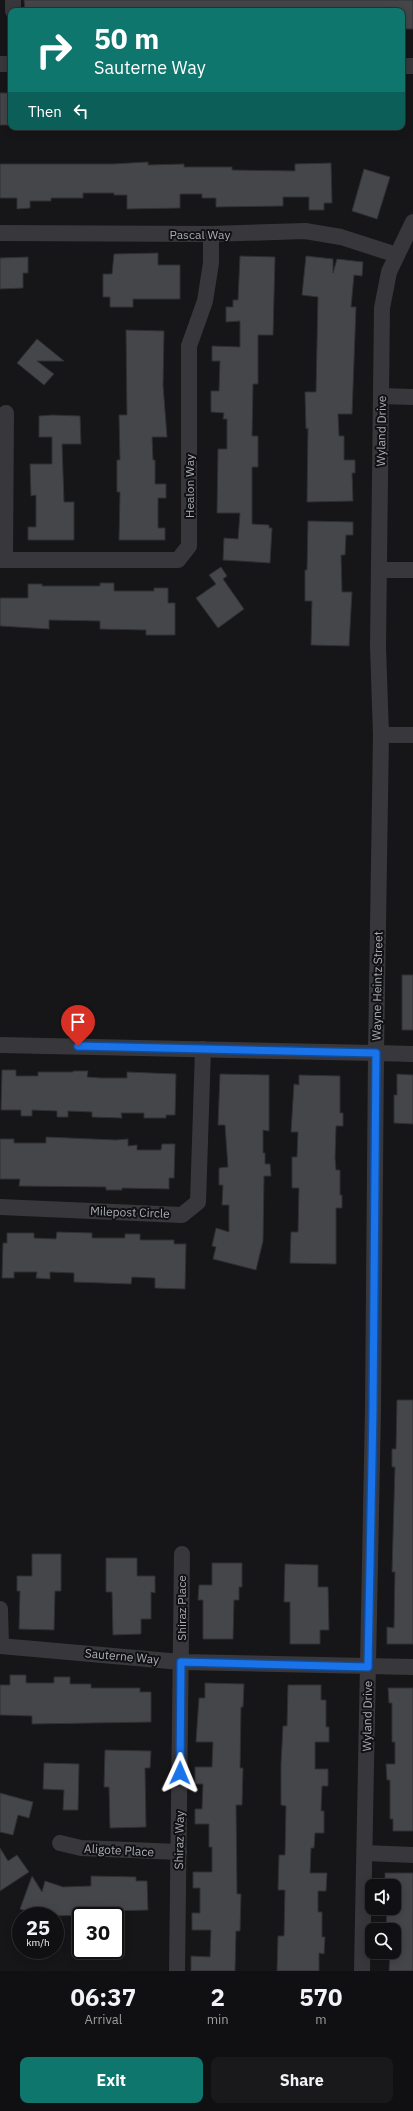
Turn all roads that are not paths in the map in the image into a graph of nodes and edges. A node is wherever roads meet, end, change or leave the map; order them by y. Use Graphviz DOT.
graph roads {
  1 [pos="413,222"];
  2 [pos="0,233"];
  3 [pos="211,234"];
  4 [pos="397,255"];
  5 [pos="381,396"];
  6 [pos="413,397"];
  7 [pos="6,413"];
  8 [pos="2,560"];
  9 [pos="379,570"];
  10 [pos="413,570"];
  11 [pos="378,647"];
  12 [pos="381,735"];
  13 [pos="413,735"];
  14 [pos="0,1045"];
  15 [pos="203,1049"];
  16 [pos="376,1053"];
  17 [pos="413,1054"];
  18 [pos="0,1207"];
  19 [pos="182,1554"];
  20 [pos="0,1609"];
  21 [pos="1,1646"];
  22 [pos="181,1662"];
  23 [pos="368,1667"];
  24 [pos="413,1667"];
  25 [pos="60,1843"];
  26 [pos="179,1852"];
  27 [pos="365,1853"];
  28 [pos="413,1855"];
  29 [pos="177,1971"];
  30 [pos="362,1971"];
  1 -- 4 [label="street, Wyland Drive"];
  2 -- 3 [label="street, Pascal Way"];
  3 -- 4 [label="street, Pascal Way"];
  3 -- 8 [label="street, Healon Way"];
  4 -- 5 [label="street, Wyland Drive"];
  5 -- 6 [label="street"];
  5 -- 9 [label="street, Wyland Drive"];
  7 -- 8 [label="street"];
  9 -- 10 [label="street"];
  9 -- 11 [label="street, Wyland Drive"];
  11 -- 12 [label="street, Wayne Heintz Street"];
  12 -- 13 [label="street"];
  12 -- 16 [label="street, Wayne Heintz Street"];
  14 -- 15 [label="street, Wayne Heintz Street"];
  15 -- 16 [label="street, Wayne Heintz Street"];
  15 -- 18 [label="street, Milepost Circle"];
  16 -- 17 [label="street"];
  16 -- 23 [label="street, Wyland Drive"];
  19 -- 22 [label="street, Shiraz Place"];
  20 -- 21 [label="street"];
  21 -- 22 [label="street, Sauterne Way"];
  22 -- 23 [label="street, Sauterne Way"];
  22 -- 26 [label="street, Shiraz Way"];
  23 -- 24 [label="street, Sauterne Way"];
  23 -- 27 [label="street, Wyland Drive"];
  25 -- 26 [label="street, Aligote Place"];
  26 -- 29 [label="street, Shiraz Way"];
  27 -- 28 [label="street"];
  27 -- 30 [label="street, Wyland Drive"];
}
